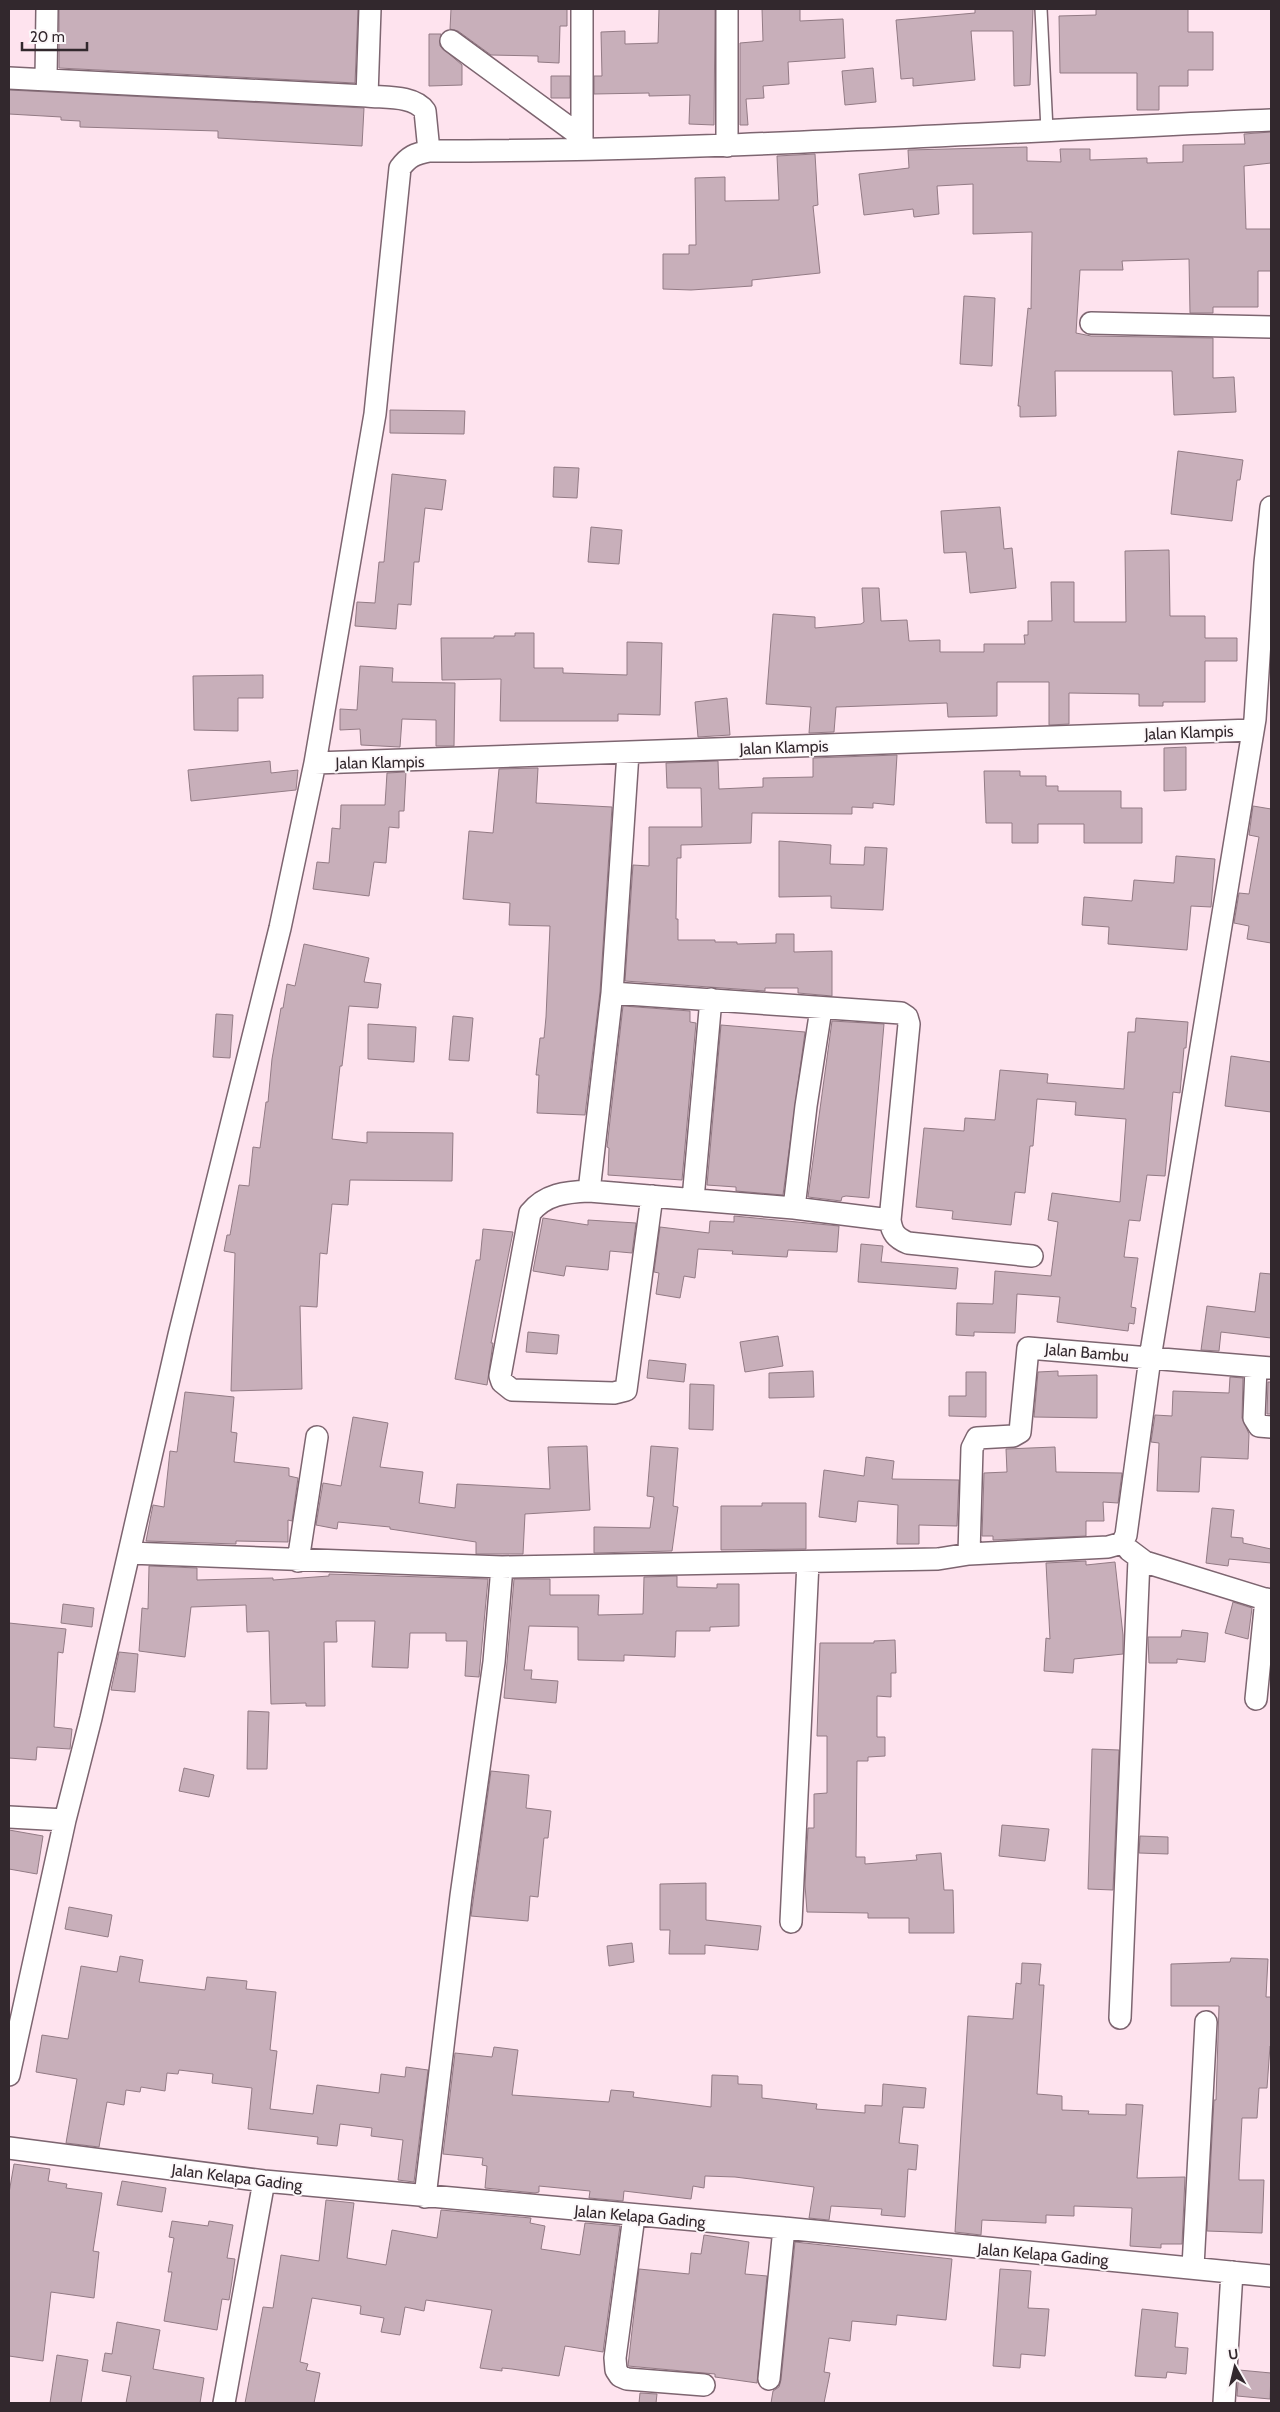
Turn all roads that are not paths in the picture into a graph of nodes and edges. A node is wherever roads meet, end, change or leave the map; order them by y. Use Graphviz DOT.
graph roads {
  1 [pos="47,9"];
  2 [pos="370,9"];
  3 [pos="582,9"];
  4 [pos="727,9"];
  5 [pos="1041,9"];
  6 [pos="451,41"];
  7 [pos="9,78"];
  8 [pos="46,79"];
  9 [pos="366,96"];
  10 [pos="1271,120"];
  11 [pos="1047,130"];
  12 [pos="582,144"];
  13 [pos="727,146"];
  14 [pos="430,151"];
  15 [pos="1091,323"];
  16 [pos="1271,327"];
  17 [pos="1271,507"];
  18 [pos="1260,723"];
  19 [pos="628,753"];
  20 [pos="316,763"];
  21 [pos="612,992"];
  22 [pos="711,999"];
  23 [pos="821,1009"];
  24 [pos="589,1190"];
  25 [pos="652,1196"];
  26 [pos="693,1200"];
  27 [pos="794,1208"];
  28 [pos="890,1220"];
  29 [pos="1032,1256"];
  30 [pos="1150,1358"];
  31 [pos="1264,1368"];
  32 [pos="1271,1427"];
  33 [pos="317,1437"];
  34 [pos="1122,1543"];
  35 [pos="129,1553"];
  36 [pos="969,1554"];
  37 [pos="1139,1559"];
  38 [pos="298,1561"];
  39 [pos="808,1562"];
  40 [pos="502,1567"];
  41 [pos="1269,1600"];
  42 [pos="1256,1699"];
  43 [pos="9,1818"];
  44 [pos="65,1820"];
  45 [pos="790,1922"];
  46 [pos="1120,2018"];
  47 [pos="1206,2022"];
  48 [pos="9,2075"];
  49 [pos="9,2148"];
  50 [pos="264,2181"];
  51 [pos="425,2197"];
  52 [pos="634,2216"];
  53 [pos="784,2228"];
  54 [pos="1193,2267"];
  55 [pos="1232,2272"];
  56 [pos="1271,2276"];
  57 [pos="769,2380"];
  58 [pos="704,2385"];
  59 [pos="224,2403"];
  60 [pos="1224,2403"];
  1 -- 8 [label="street"];
  2 -- 9 [label="street"];
  3 -- 12 [label="street"];
  4 -- 13 [label="street"];
  5 -- 11 [label="lane"];
  6 -- 12 [label="street"];
  7 -- 8 [label="street"];
  8 -- 9 [label="street"];
  9 -- 14 [label="street"];
  10 -- 11 [label="street"];
  11 -- 13 [label="street"];
  12 -- 13 [label="street"];
  12 -- 14 [label="street"];
  14 -- 20 [label="street"];
  15 -- 16 [label="street"];
  17 -- 18 [label="street"];
  18 -- 19 [label="street, Jalan Klampis"];
  18 -- 30 [label="street"];
  19 -- 20 [label="street, Jalan Klampis"];
  19 -- 21 [label="street"];
  20 -- 35 [label="street"];
  21 -- 22 [label="street"];
  21 -- 24 [label="street"];
  22 -- 23 [label="street"];
  22 -- 26 [label="street"];
  23 -- 27 [label="street"];
  23 -- 28 [label="street"];
  24 -- 25 [label="street"];
  24 -- 25 [label="street"];
  25 -- 26 [label="street"];
  26 -- 27 [label="street"];
  27 -- 28 [label="street"];
  28 -- 29 [label="street"];
  30 -- 31 [label="street, Jalan Bambu"];
  30 -- 34 [label="street"];
  30 -- 36 [label="street, Jalan Bambu"];
  31 -- 32 [label="street"];
  33 -- 38 [label="street"];
  34 -- 36 [label="street"];
  34 -- 37 [label="street"];
  35 -- 38 [label="street"];
  35 -- 44 [label="street"];
  36 -- 39 [label="street"];
  37 -- 41 [label="street"];
  37 -- 46 [label="street"];
  38 -- 40 [label="street"];
  39 -- 40 [label="street"];
  39 -- 45 [label="street"];
  40 -- 51 [label="street"];
  41 -- 42 [label="street"];
  43 -- 44 [label="street"];
  44 -- 48 [label="street"];
  47 -- 54 [label="street"];
  49 -- 50 [label="street, Jalan Kelapa Gading"];
  50 -- 51 [label="street, Jalan Kelapa Gading"];
  50 -- 59 [label="street"];
  51 -- 52 [label="street, Jalan Kelapa Gading"];
  52 -- 53 [label="street, Jalan Kelapa Gading"];
  52 -- 58 [label="street"];
  53 -- 54 [label="street, Jalan Kelapa Gading"];
  53 -- 57 [label="street"];
  54 -- 55 [label="street, Jalan Kelapa Gading"];
  55 -- 56 [label="street, Jalan Kelapa Gading"];
  55 -- 60 [label="street"];
}
